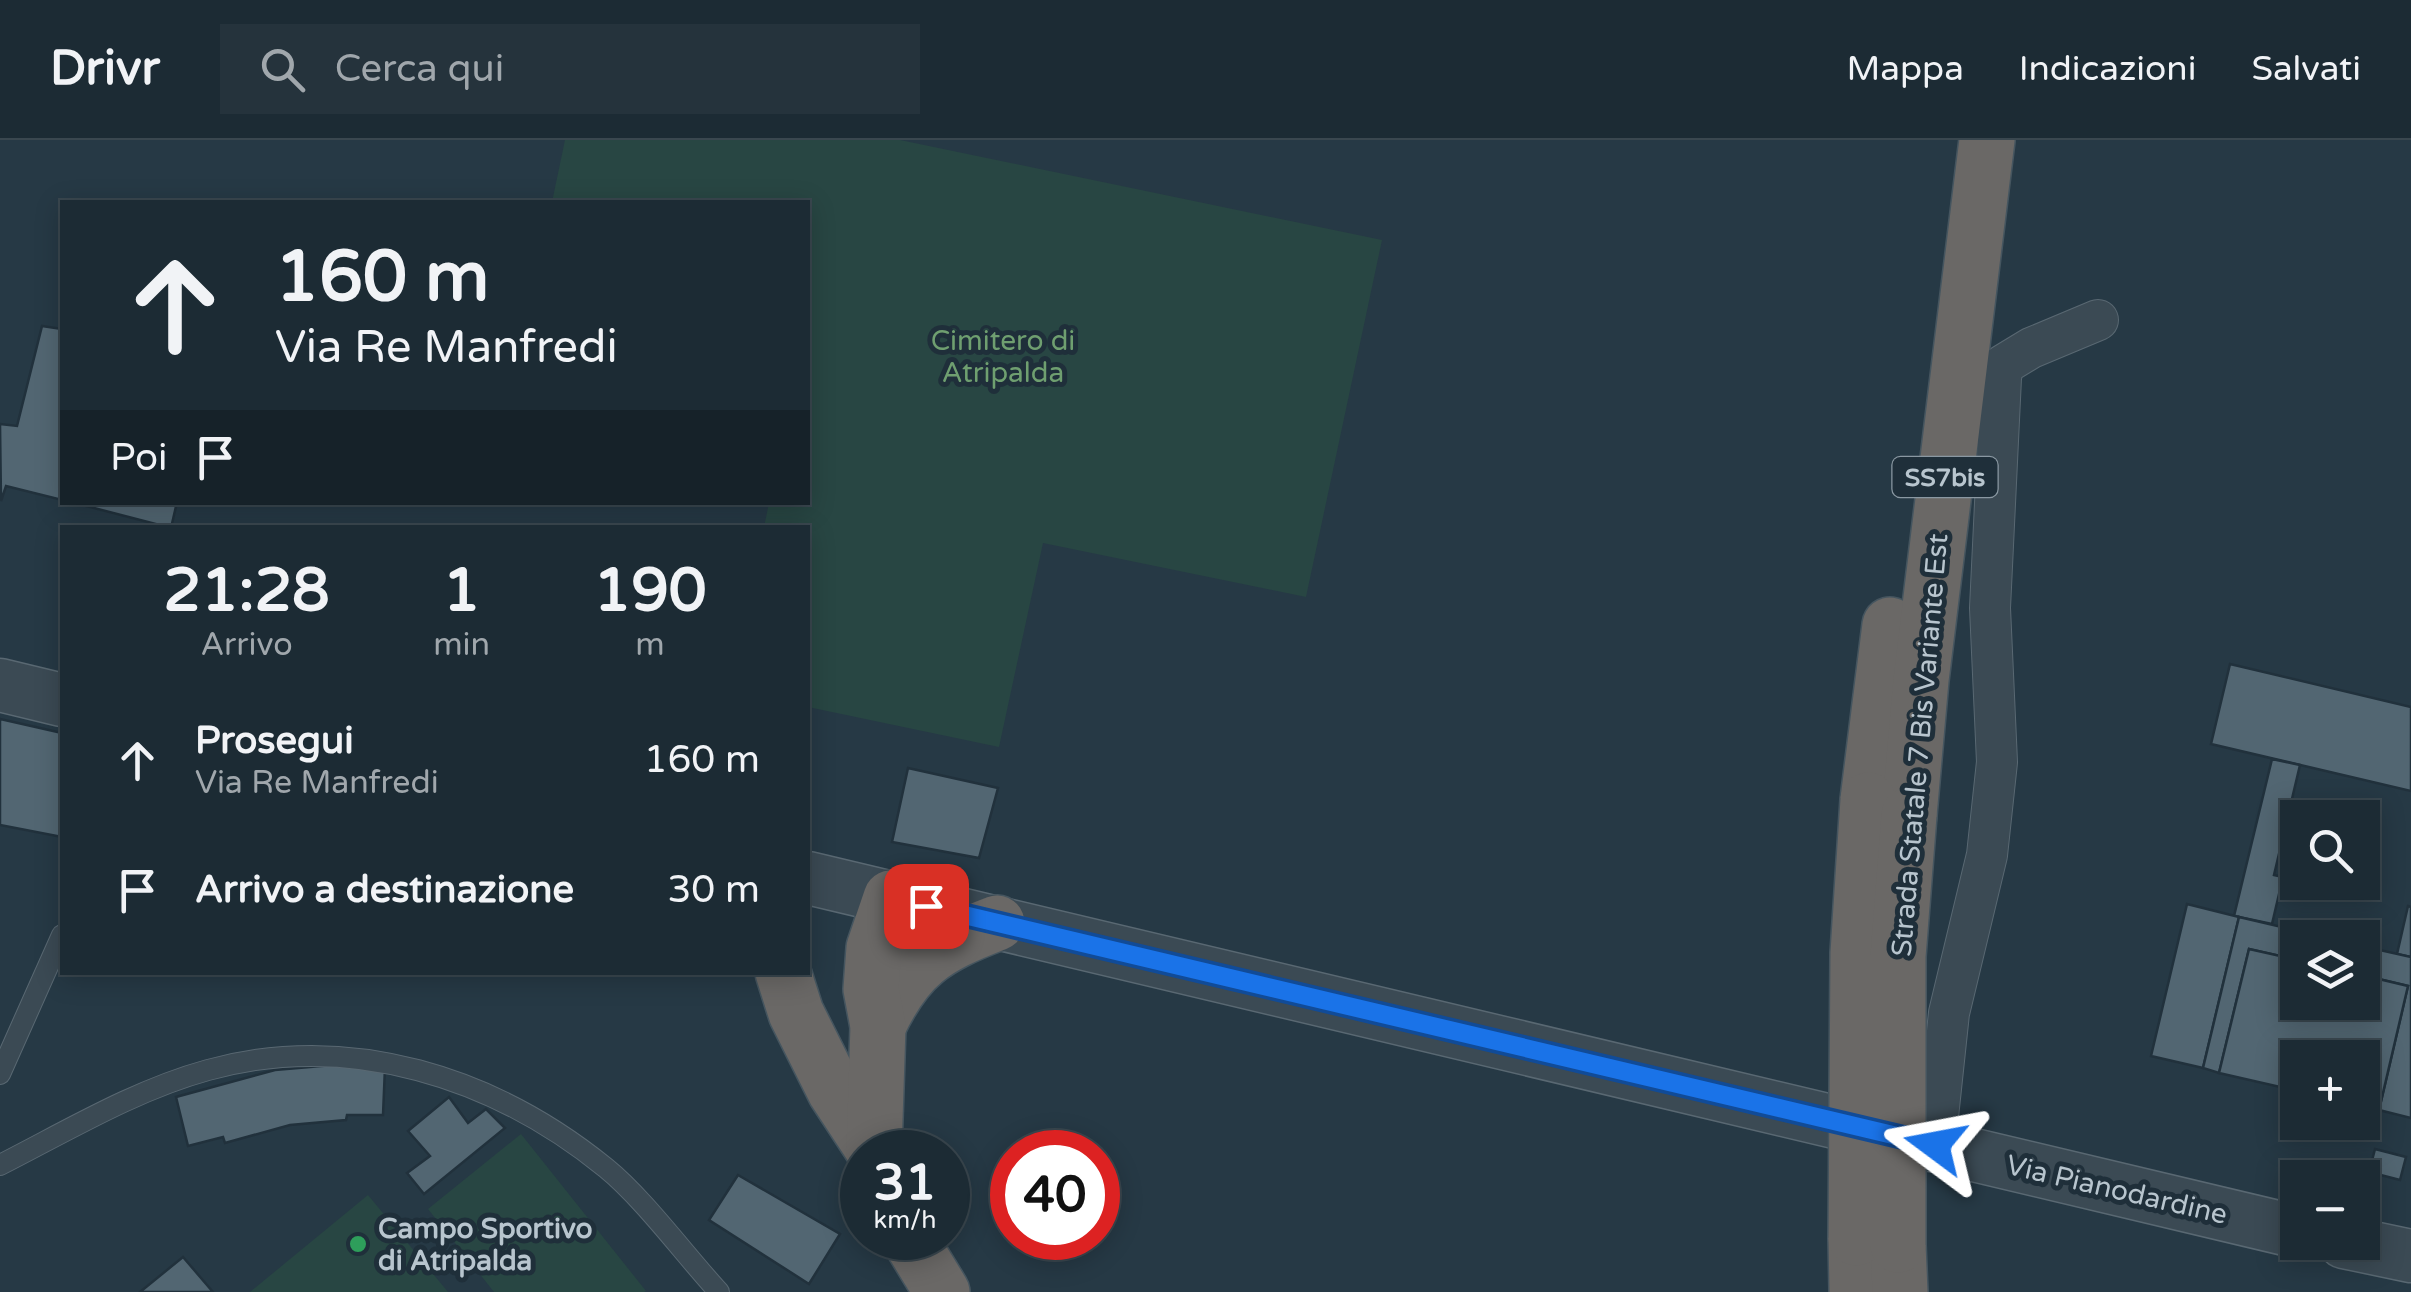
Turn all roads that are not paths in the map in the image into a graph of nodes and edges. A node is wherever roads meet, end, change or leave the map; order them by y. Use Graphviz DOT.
graph roads {
  1 [pos="1948,140"];
  2 [pos="1987,140"];
  3 [pos="2098,320"];
  4 [pos="0,685"];
  5 [pos="60,700"];
  6 [pos="1889,808"];
  7 [pos="810,878"];
  8 [pos="891,898"];
  9 [pos="997,923"];
  10 [pos="60,939"];
  11 [pos="784,975"];
  12 [pos="878,1026"];
  13 [pos="0,1074"];
  14 [pos="861,1130"];
  15 [pos="876,1130"];
  16 [pos="1935,1145"];
  17 [pos="0,1165"];
  18 [pos="2280,1228"];
  19 [pos="2380,1250"];
  20 [pos="2411,1256"];
  21 [pos="1884,1258"];
  22 [pos="922,1260"];
  23 [pos="719,1292"];
  24 [pos="942,1292"];
  25 [pos="1857,1292"];
  1 -- 6 [label="highway, Strada Statale 7 Bis Variante Est / SS7bis"];
  2 -- 6 [label="highway, Strada Statale 7 Bis Variante Est / SS7bis"];
  3 -- 16 [label="street"];
  4 -- 5 [label="street"];
  6 -- 21 [label="highway, Strada Statale 7 Bis Variante Est / SS7bis, bridge"];
  7 -- 8 [label="street, Via Pianodardine"];
  8 -- 9 [label="street, Via Pianodardine"];
  8 -- 12 [label="highway"];
  9 -- 12 [label="highway"];
  9 -- 16 [label="street, Via Pianodardine"];
  10 -- 13 [label="lane"];
  11 -- 14 [label="highway"];
  12 -- 15 [label="highway"];
  16 -- 18 [label="street, Via Pianodardine"];
  17 -- 23 [label="lane"];
  19 -- 20 [label="street"];
  21 -- 25 [label="highway, Strada Statale 7 Bis Variante Est / SS7bis"];
  22 -- 24 [label="highway"];
}
